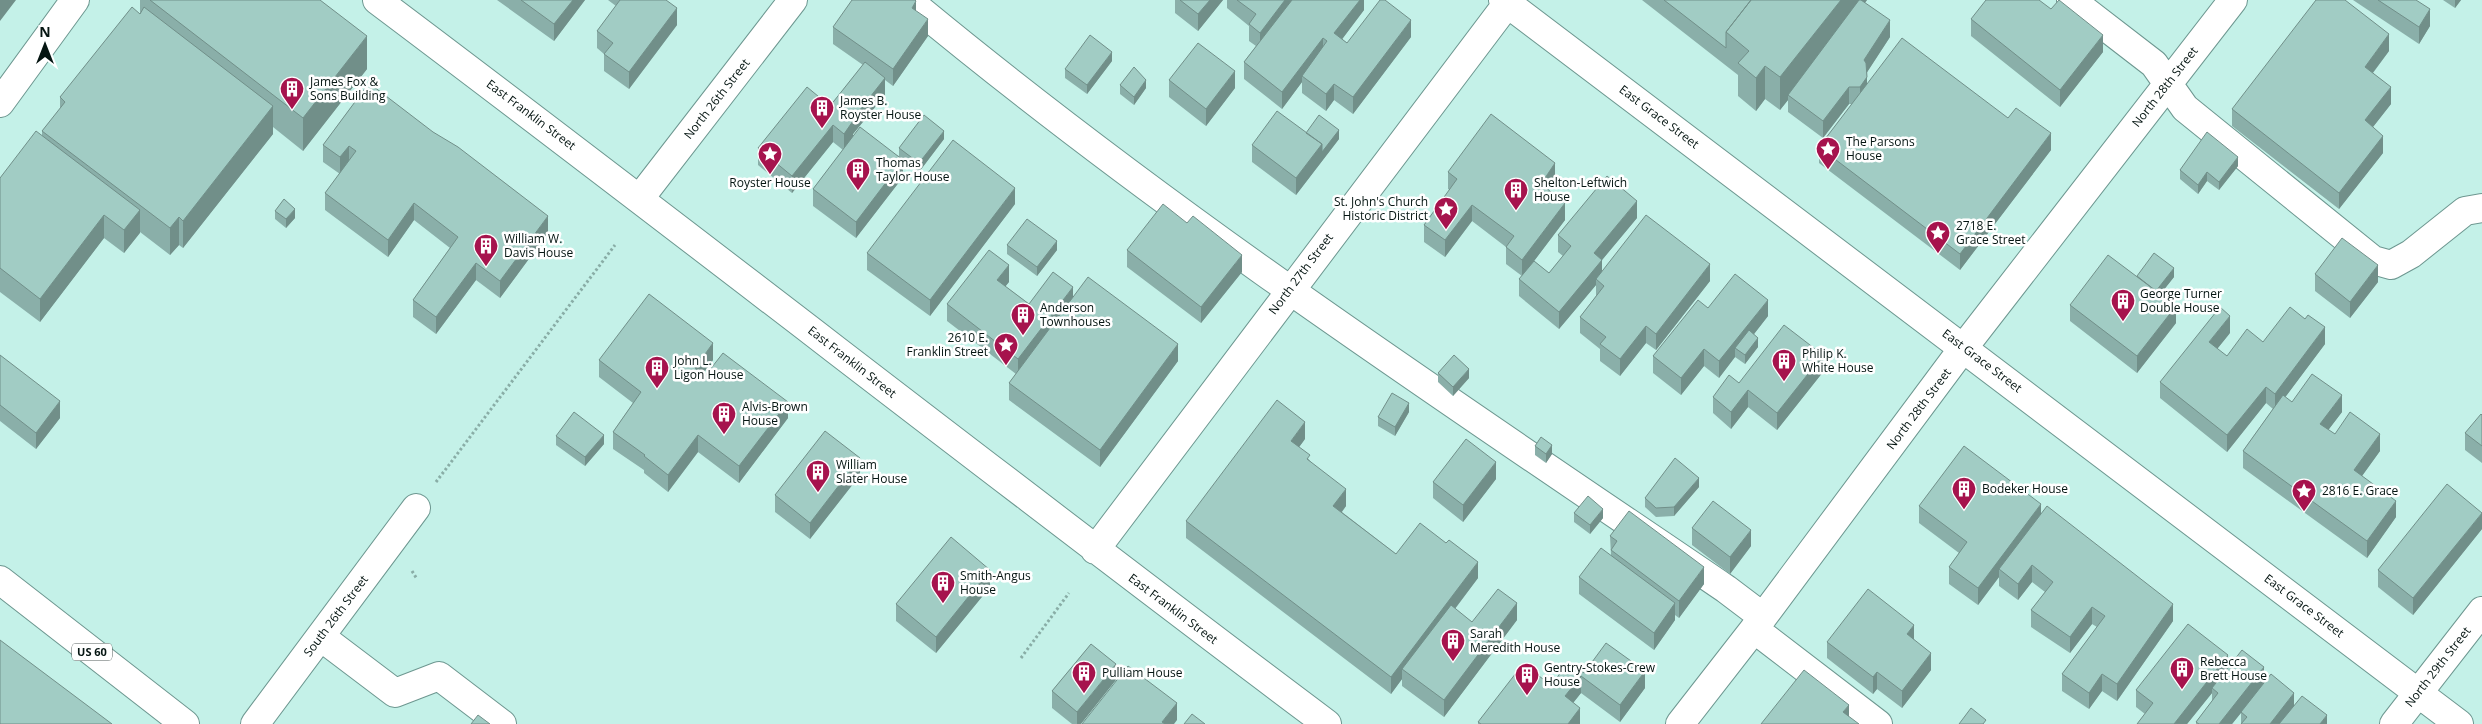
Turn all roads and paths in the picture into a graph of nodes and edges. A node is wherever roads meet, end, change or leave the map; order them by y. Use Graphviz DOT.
graph roads {
  1 [pos="75,0"];
  2 [pos="377,0"];
  3 [pos="793,0"];
  4 [pos="908,0"];
  5 [pos="2071,0"];
  6 [pos="2233,0"];
  7 [pos="1507,1"];
  8 [pos="2168,83"];
  9 [pos="0,103"];
  10 [pos="640,198"];
  11 [pos="2482,208"];
  12 [pos="615,245"];
  13 [pos="1289,291"];
  14 [pos="1964,347"];
  15 [pos="416,508"];
  16 [pos="1095,550"];
  17 [pos="0,580"];
  18 [pos="1069,593"];
  19 [pos="2482,611"];
  20 [pos="1759,623"];
  21 [pos="321,637"];
  22 [pos="1021,658"];
  23 [pos="2418,692"];
  24 [pos="185,724"];
  25 [pos="255,724"];
  26 [pos="502,724"];
  27 [pos="1326,724"];
  28 [pos="1680,724"];
  29 [pos="1878,724"];
  30 [pos="2394,724"];
  31 [pos="2459,724"];
  1 -- 9 [label="street"];
  2 -- 10 [label="street, East Franklin Street"];
  3 -- 10 [label="street, North 26th Street"];
  4 -- 13 [label="street"];
  5 -- 8 [label="street"];
  6 -- 8 [label="street, North 28th Street"];
  7 -- 13 [label="street, North 27th Street"];
  7 -- 14 [label="street, East Grace Street"];
  8 -- 11 [label="street"];
  8 -- 14 [label="street, North 28th Street"];
  10 -- 16 [label="street, East Franklin Street"];
  12 -- 15 [label="path"];
  13 -- 16 [label="street, North 27th Street"];
  13 -- 20 [label="street"];
  14 -- 20 [label="street, North 28th Street"];
  14 -- 23 [label="street, East Grace Street"];
  15 -- 21 [label="street, South 26th Street"];
  16 -- 27 [label="street, East Franklin Street"];
  17 -- 24 [label="street, US 60"];
  18 -- 22 [label="path"];
  19 -- 23 [label="street, North 29th Street"];
  20 -- 28 [label="street, North 28th Street"];
  20 -- 29 [label="street"];
  21 -- 25 [label="street, South 26th Street"];
  21 -- 26 [label="street"];
  23 -- 30 [label="street, North 29th Street"];
  23 -- 31 [label="street, East Grace Street"];
}
